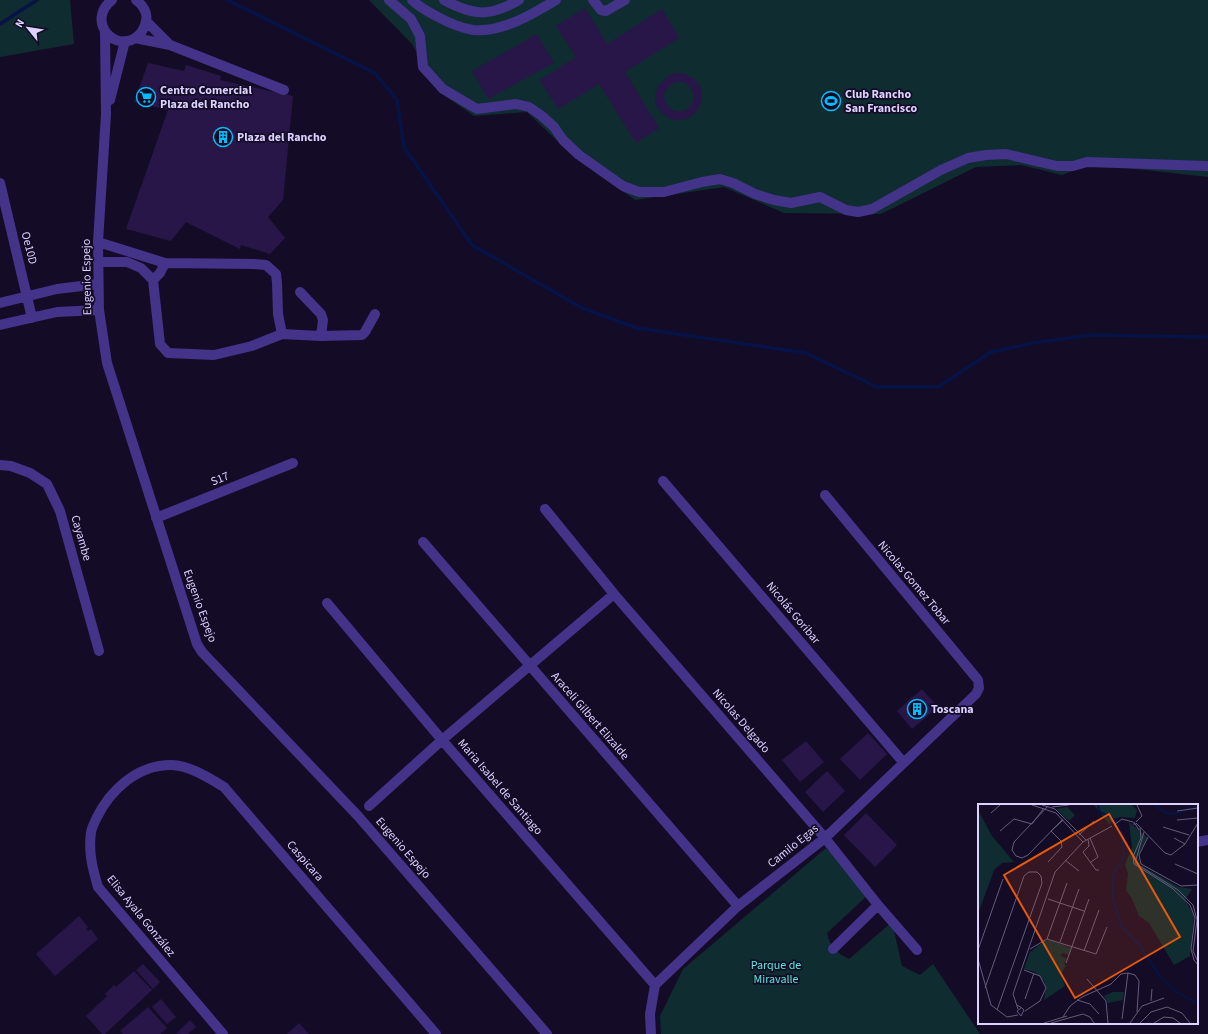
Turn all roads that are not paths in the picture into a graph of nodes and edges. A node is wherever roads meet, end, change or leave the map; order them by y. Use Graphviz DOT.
graph roads {
  1 [pos="112,0"];
  2 [pos="136,0"];
  3 [pos="389,0"];
  4 [pos="444,0"];
  5 [pos="520,0"];
  6 [pos="556,0"];
  7 [pos="593,0"];
  8 [pos="625,0"];
  9 [pos="418,2"];
  10 [pos="102,5"];
  11 [pos="146,21"];
  12 [pos="105,32"];
  13 [pos="130,40"];
  14 [pos="170,45"];
  15 [pos="284,90"];
  16 [pos="106,114"];
  17 [pos="1208,166"];
  18 [pos="0,184"];
  19 [pos="98,242"];
  20 [pos="98,262"];
  21 [pos="165,263"];
  22 [pos="154,280"];
  23 [pos="98,284"];
  24 [pos="300,292"];
  25 [pos="27,297"];
  26 [pos="0,303"];
  27 [pos="99,310"];
  28 [pos="375,314"];
  29 [pos="32,318"];
  30 [pos="0,325"];
  31 [pos="282,334"];
  32 [pos="321,336"];
  33 [pos="293,463"];
  34 [pos="0,465"];
  35 [pos="663,481"];
  36 [pos="825,495"];
  37 [pos="545,509"];
  38 [pos="156,518"];
  39 [pos="423,542"];
  40 [pos="614,594"];
  41 [pos="327,603"];
  42 [pos="99,651"];
  43 [pos="530,666"];
  44 [pos="979,688"];
  45 [pos="442,740"];
  46 [pos="903,762"];
  47 [pos="124,782"];
  48 [pos="369,806"];
  49 [pos="825,838"];
  50 [pos="1208,840"];
  51 [pos="1198,842"];
  52 [pos="878,905"];
  53 [pos="738,906"];
  54 [pos="833,949"];
  55 [pos="917,950"];
  56 [pos="655,986"];
  57 [pos="223,1034"];
  58 [pos="436,1034"];
  59 [pos="547,1034"];
  60 [pos="651,1034"];
  1 -- 10 [label="street"];
  2 -- 11 [label="street"];
  3 -- 17 [label="street"];
  4 -- 5 [label="street"];
  6 -- 9 [label="street"];
  7 -- 8 [label="street"];
  10 -- 12 [label="street, Eugenio Espejo"];
  11 -- 13 [label="street, Eugenio Espejo"];
  11 -- 14 [label="street"];
  12 -- 13 [label="street"];
  12 -- 16 [label="street, Eugenio Espejo"];
  13 -- 14 [label="street"];
  13 -- 16 [label="street, Eugenio Espejo"];
  14 -- 15 [label="street"];
  16 -- 19 [label="street, Eugenio Espejo"];
  18 -- 25 [label="street, Oe10D"];
  19 -- 20 [label="street, Eugenio Espejo"];
  19 -- 21 [label="street"];
  20 -- 22 [label="street"];
  20 -- 23 [label="street, Eugenio Espejo"];
  21 -- 22 [label="street"];
  21 -- 31 [label="street"];
  22 -- 31 [label="street"];
  23 -- 25 [label="street"];
  23 -- 27 [label="street, Eugenio Espejo"];
  24 -- 32 [label="street"];
  25 -- 26 [label="street"];
  25 -- 29 [label="street, Oe10D"];
  27 -- 29 [label="street"];
  27 -- 38 [label="street, Eugenio Espejo"];
  28 -- 32 [label="street"];
  29 -- 30 [label="street"];
  31 -- 32 [label="street"];
  33 -- 38 [label="street, S17"];
  34 -- 42 [label="street, Cayambe"];
  35 -- 46 [label="street, Nicolás Goribar"];
  36 -- 44 [label="street, Nicolas Gomez Tobar"];
  37 -- 40 [label="street, Nicolas Delgado"];
  38 -- 59 [label="street, Eugenio Espejo"];
  39 -- 43 [label="street, Araceli Gilbert Elizalde"];
  40 -- 43 [label="street"];
  40 -- 49 [label="street, Nicolas Delgado"];
  41 -- 45 [label="street, Maria Isabel de Santiago"];
  43 -- 45 [label="street"];
  43 -- 53 [label="street, Araceli Gilbert Elizalde"];
  44 -- 46 [label="street, Camilo Egas"];
  45 -- 48 [label="street"];
  45 -- 56 [label="street, Maria Isabel de Santiago"];
  46 -- 49 [label="street, Camilo Egas"];
  47 -- 57 [label="street, Elisa Ayala González"];
  47 -- 58 [label="street, Caspicara"];
  49 -- 52 [label="street, Nicolas Delgado"];
  49 -- 53 [label="street, Camilo Egas"];
  50 -- 51 [label="street"];
  52 -- 54 [label="street"];
  52 -- 55 [label="street, Nicolas Delgado"];
  53 -- 56 [label="street, Camilo Egas"];
  56 -- 60 [label="street"];
}
